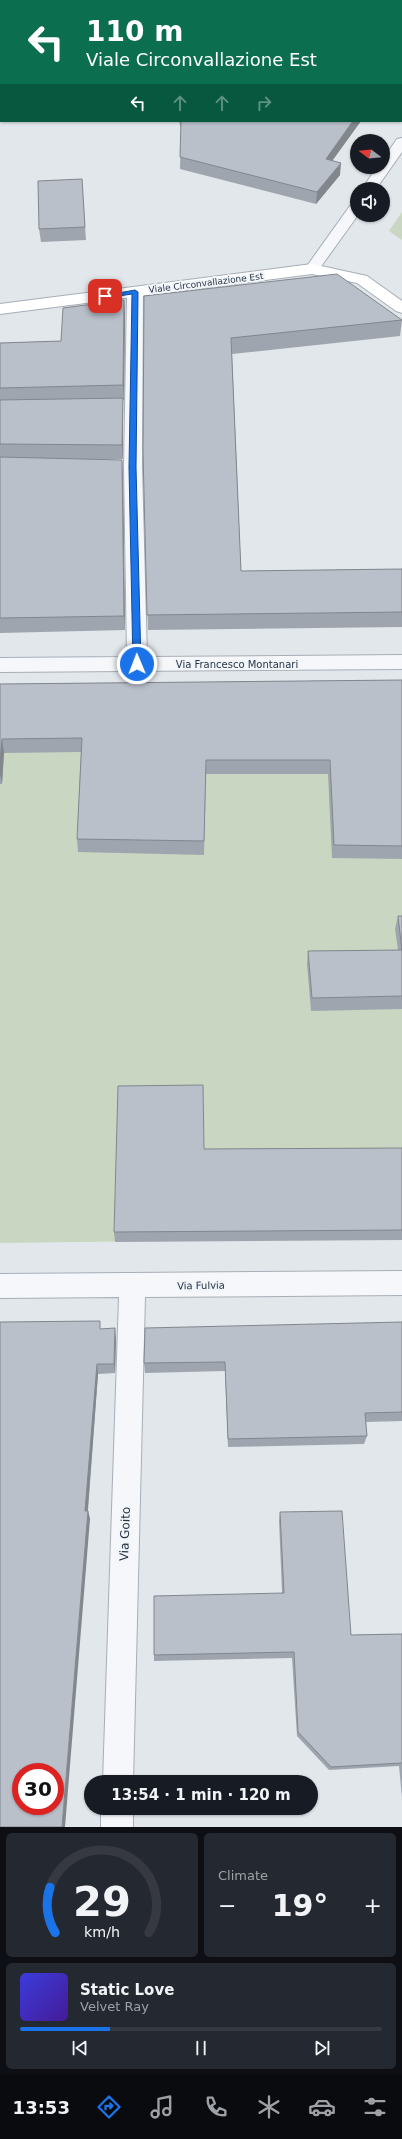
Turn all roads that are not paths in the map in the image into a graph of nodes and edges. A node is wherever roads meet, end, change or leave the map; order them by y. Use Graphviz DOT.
graph roads {
  1 [pos="402,142"];
  2 [pos="374,182"];
  3 [pos="350,216"];
  4 [pos="312,269"];
  5 [pos="135,292"];
  6 [pos="402,308"];
  7 [pos="0,309"];
  8 [pos="402,662"];
  9 [pos="137,664"];
  10 [pos="0,666"];
  11 [pos="402,1283"];
  12 [pos="0,1286"];
  13 [pos="132,1286"];
  14 [pos="118,1775"];
  15 [pos="117,1815"];
  16 [pos="116,1827"];
  1 -- 2 [label="street"];
  3 -- 4 [label="street"];
  4 -- 5 [label="main road, Viale Circonvallazione Est"];
  4 -- 6 [label="main road, Viale Circonvallazione Est"];
  5 -- 7 [label="main road, Viale Circonvallazione Est"];
  5 -- 9 [label="street"];
  8 -- 9 [label="street, Via Francesco Montanari"];
  9 -- 10 [label="street, Via Francesco Montanari"];
  11 -- 13 [label="street, Via Fulvia"];
  12 -- 13 [label="street, Via Fulvia"];
  13 -- 14 [label="street, Via Goito"];
  15 -- 16 [label="street"];
}
